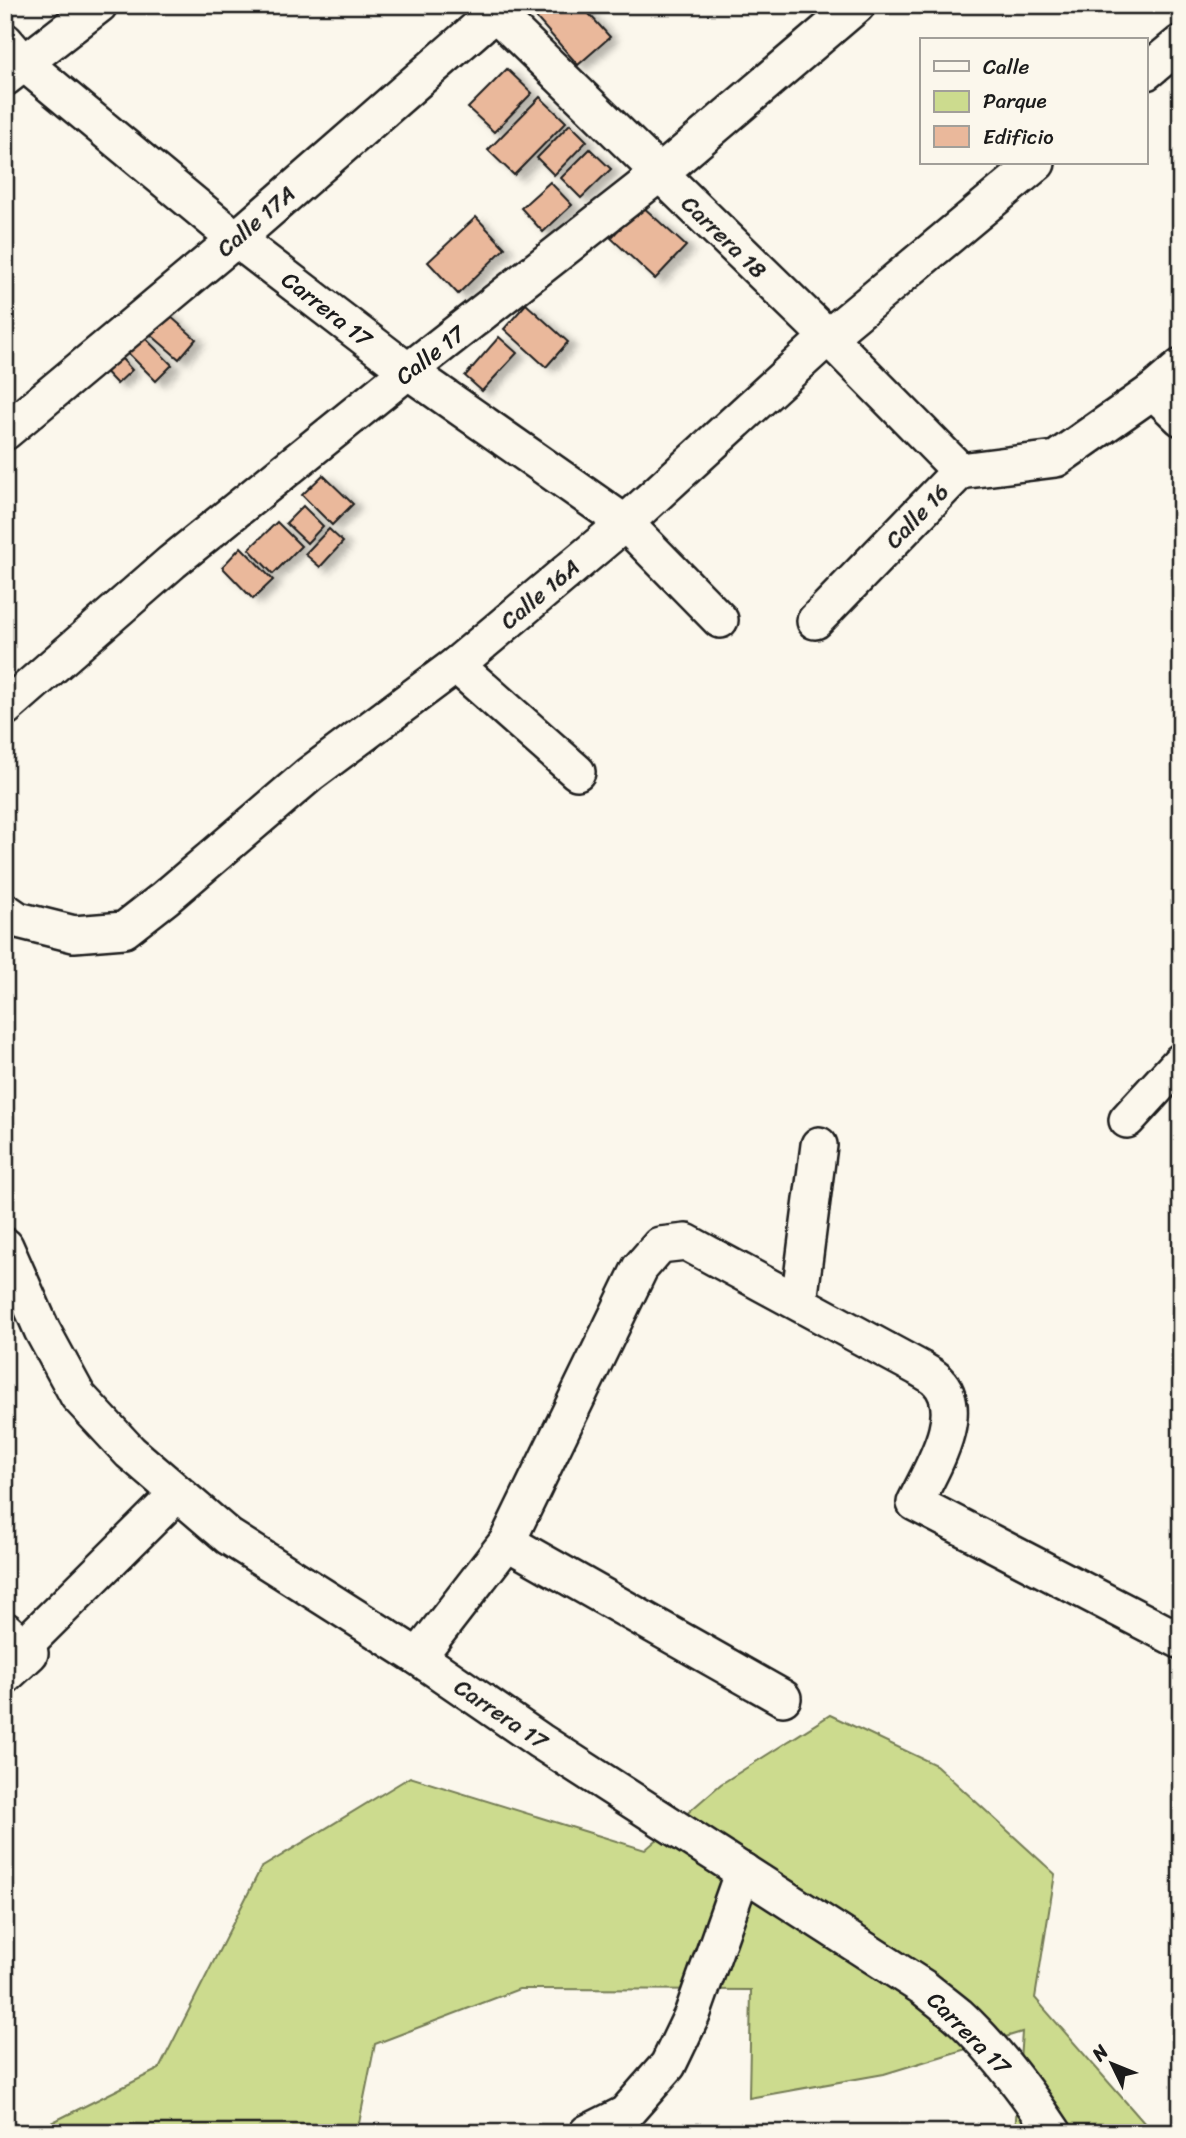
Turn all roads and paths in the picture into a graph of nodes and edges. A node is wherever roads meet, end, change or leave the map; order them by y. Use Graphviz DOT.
graph roads {
  1 [pos="99,5"];
  2 [pos="857,5"];
  3 [pos="495,8"];
  4 [pos="1181,43"];
  5 [pos="12,61"];
  6 [pos="1148,70"];
  7 [pos="1036,164"];
  8 [pos="659,174"];
  9 [pos="236,239"];
  10 [pos="828,337"];
  11 [pos="1181,367"];
  12 [pos="408,371"];
  13 [pos="1153,391"];
  14 [pos="1181,418"];
  15 [pos="5,432"];
  16 [pos="960,471"];
  17 [pos="625,523"];
  18 [pos="720,620"];
  19 [pos="815,621"];
  20 [pos="456,665"];
  21 [pos="5,708"];
  22 [pos="577,772"];
  23 [pos="5,911"];
  24 [pos="1181,1061"];
  25 [pos="1127,1120"];
  26 [pos="819,1145"];
  27 [pos="5,1246"];
  28 [pos="799,1302"];
  29 [pos="177,1494"];
  30 [pos="507,1542"];
  31 [pos="14,1638"];
  32 [pos="1181,1641"];
  33 [pos="418,1657"];
  34 [pos="5,1676"];
  35 [pos="783,1698"];
  36 [pos="743,1871"];
  37 [pos="617,2124"];
  38 [pos="587,2133"];
  39 [pos="1054,2133"];
  1 -- 5 [label="street"];
  2 -- 8 [label="street, Calle 17"];
  3 -- 8 [label="street, Carrera 18"];
  3 -- 9 [label="street, Calle 17A"];
  4 -- 6 [label="street"];
  5 -- 9 [label="street, Carrera 17"];
  7 -- 10 [label="street, Calle 16A"];
  8 -- 10 [label="street, Carrera 18"];
  8 -- 12 [label="street, Calle 17"];
  9 -- 12 [label="street, Carrera 17"];
  9 -- 15 [label="street, Calle 17A"];
  10 -- 16 [label="street, Carrera 18"];
  10 -- 17 [label="street, Calle 16A"];
  11 -- 13 [label="street, Calle 16"];
  12 -- 17 [label="street, Carrera 17"];
  12 -- 21 [label="street, Calle 17"];
  13 -- 14 [label="street"];
  13 -- 16 [label="street, Calle 16"];
  16 -- 19 [label="street, Calle 16"];
  17 -- 18 [label="street, Carrera 17"];
  17 -- 20 [label="street, Calle 16A"];
  20 -- 22 [label="street"];
  20 -- 23 [label="street, Calle 16A"];
  24 -- 25 [label="street"];
  26 -- 28 [label="street"];
  27 -- 29 [label="street, Carrera 17"];
  28 -- 30 [label="street"];
  28 -- 32 [label="street"];
  29 -- 31 [label="street"];
  29 -- 33 [label="street, Carrera 17"];
  30 -- 33 [label="street"];
  30 -- 35 [label="street"];
  31 -- 34 [label="street"];
  33 -- 36 [label="street, Carrera 17"];
  36 -- 37 [label="street"];
  36 -- 39 [label="street, Carrera 17"];
  37 -- 38 [label="street"];
}
